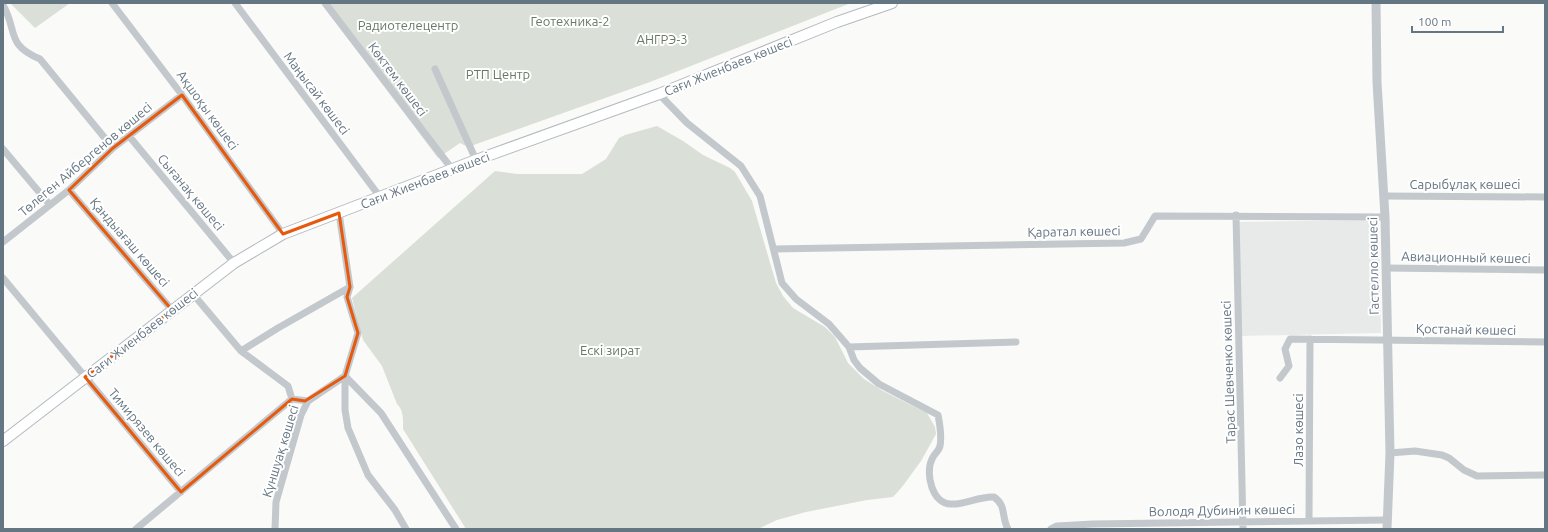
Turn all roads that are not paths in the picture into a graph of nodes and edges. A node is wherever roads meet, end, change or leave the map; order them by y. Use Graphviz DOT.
graph roads {
  1 [pos="112,3"];
  2 [pos="235,3"];
  3 [pos="325,3"];
  4 [pos="892,3"];
  5 [pos="1376,3"];
  6 [pos="3,5"];
  7 [pos="435,69"];
  8 [pos="659,94"];
  9 [pos="182,95"];
  10 [pos="129,136"];
  11 [pos="113,148"];
  12 [pos="3,149"];
  13 [pos="476,160"];
  14 [pos="452,169"];
  15 [pos="69,190"];
  16 [pos="1385,196"];
  17 [pos="380,197"];
  18 [pos="1545,197"];
  19 [pos="50,205"];
  20 [pos="339,213"];
  21 [pos="1236,215"];
  22 [pos="1385,217"];
  23 [pos="283,234"];
  24 [pos="3,242"];
  25 [pos="774,249"];
  26 [pos="234,264"];
  27 [pos="1386,268"];
  28 [pos="1545,270"];
  29 [pos="3,278"];
  30 [pos="350,287"];
  31 [pos="193,294"];
  32 [pos="172,310"];
  33 [pos="1310,339"];
  34 [pos="1387,339"];
  35 [pos="1016,342"];
  36 [pos="1545,342"];
  37 [pos="849,347"];
  38 [pos="241,351"];
  39 [pos="345,376"];
  40 [pos="85,378"];
  41 [pos="1280,378"];
  42 [pos="292,399"];
  43 [pos="308,401"];
  44 [pos="3,441"];
  45 [pos="1390,453"];
  46 [pos="1545,475"];
  47 [pos="181,492"];
  48 [pos="1309,522"];
  49 [pos="1388,524"];
  50 [pos="1243,526"];
  51 [pos="1054,527"];
  52 [pos="136,529"];
  53 [pos="275,529"];
  54 [pos="406,529"];
  55 [pos="456,529"];
  56 [pos="1008,529"];
  1 -- 9 [label="street, Ақшоқы көшесі"];
  2 -- 17 [label="street, Маңысай көшесі"];
  3 -- 14 [label="street, Көктем көшесі"];
  4 -- 8 [label="main road, Сағи Жиенбаев көшесі"];
  5 -- 16 [label="street, Гастелло көшесі"];
  6 -- 11 [label="street"];
  7 -- 13 [label="street"];
  8 -- 13 [label="main road, Сағи Жиенбаев көшесі"];
  8 -- 25 [label="street"];
  9 -- 10 [label="street, Төлеген Айбергенов көшесі"];
  9 -- 23 [label="street, Ақшоқы көшесі"];
  10 -- 11 [label="street, Төлеген Айбергенов көшесі"];
  10 -- 26 [label="street, Сығанақ көшесі"];
  11 -- 15 [label="street, Төлеген Айбергенов көшесі"];
  12 -- 19 [label="street"];
  13 -- 14 [label="main road, Сағи Жиенбаев көшесі"];
  14 -- 17 [label="main road, Сағи Жиенбаев көшесі"];
  15 -- 19 [label="street, Төлеген Айбергенов көшесі"];
  15 -- 32 [label="street, Қандыағаш көшесі"];
  16 -- 18 [label="street, Сарыбұлақ көшесі"];
  16 -- 22 [label="street, Гастелло көшесі"];
  17 -- 20 [label="main road, Сағи Жиенбаев көшесі"];
  19 -- 24 [label="street, Төлеген Айбергенов көшесі"];
  20 -- 23 [label="main road, Сағи Жиенбаев көшесі"];
  20 -- 30 [label="street"];
  21 -- 22 [label="street, Қаратал көшесі"];
  21 -- 25 [label="street, Қаратал көшесі"];
  21 -- 50 [label="street, Тарас Шевченко көшесі"];
  22 -- 27 [label="street, Гастелло көшесі"];
  23 -- 26 [label="main road, Сағи Жиенбаев көшесі"];
  25 -- 37 [label="street"];
  26 -- 31 [label="main road, Сағи Жиенбаев көшесі"];
  27 -- 28 [label="street, Авиационный көшесі"];
  27 -- 34 [label="street, Гастелло көшесі"];
  29 -- 40 [label="street, Тимирязев көшесі"];
  30 -- 38 [label="street"];
  30 -- 39 [label="street"];
  31 -- 32 [label="main road, Сағи Жиенбаев көшесі"];
  31 -- 38 [label="street"];
  32 -- 40 [label="main road, Сағи Жиенбаев көшесі"];
  33 -- 34 [label="street, Лазо көшесі"];
  33 -- 41 [label="street, Лазо көшесі"];
  33 -- 48 [label="street, Лазо көшесі"];
  34 -- 36 [label="street, Қостанай көшесі"];
  34 -- 45 [label="street, Гастелло көшесі"];
  35 -- 37 [label="street"];
  37 -- 56 [label="street"];
  38 -- 42 [label="street"];
  39 -- 43 [label="street, Күншуақ көшесі"];
  39 -- 54 [label="street"];
  39 -- 55 [label="street"];
  40 -- 44 [label="main road, Сағи Жиенбаев көшесі"];
  40 -- 47 [label="street, Тимирязев көшесі"];
  42 -- 43 [label="street"];
  42 -- 47 [label="street"];
  43 -- 53 [label="street, Күншуақ көшесі"];
  45 -- 46 [label="street"];
  45 -- 49 [label="street, Гастелло көшесі"];
  47 -- 52 [label="street"];
  48 -- 49 [label="street, Володя Дубинин көшесі"];
  48 -- 50 [label="street, Володя Дубинин көшесі"];
  50 -- 51 [label="street, Володя Дубинин көшесі"];
}
